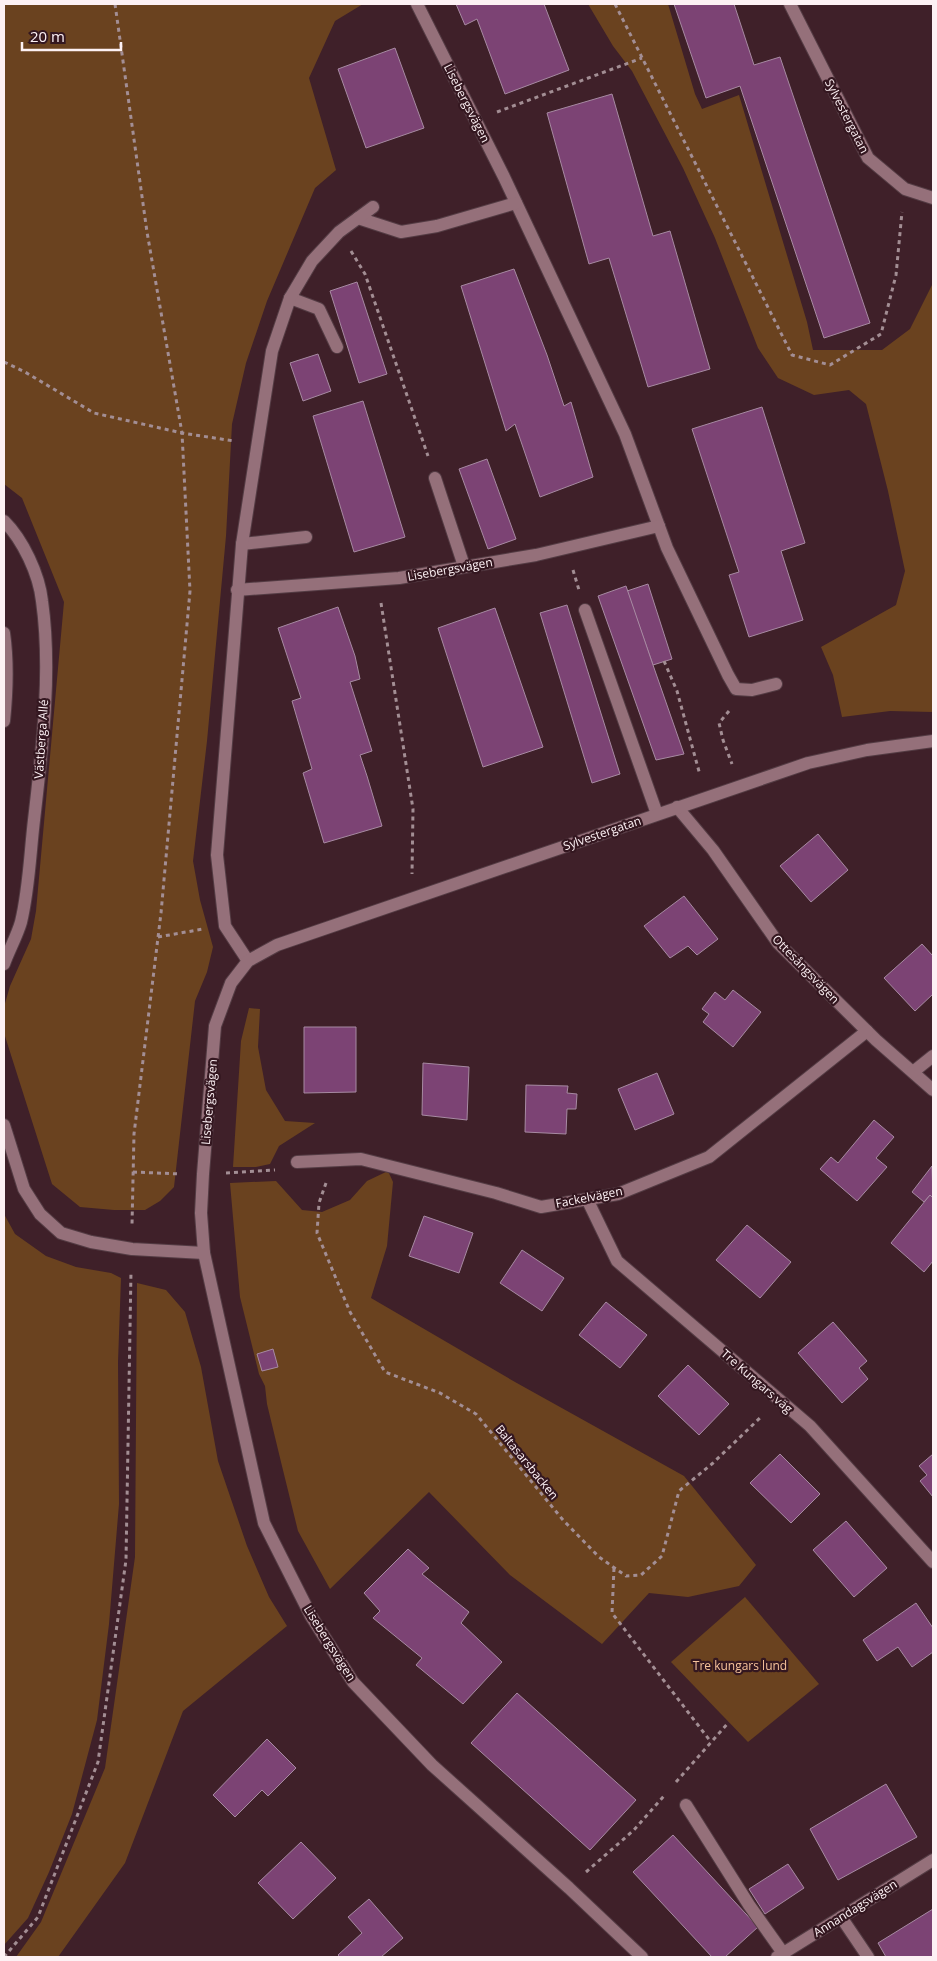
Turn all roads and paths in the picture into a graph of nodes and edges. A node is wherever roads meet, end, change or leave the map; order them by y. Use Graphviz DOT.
graph roads {
  1 [pos="115,4"];
  2 [pos="417,4"];
  3 [pos="615,4"];
  4 [pos="790,4"];
  5 [pos="642,58"];
  6 [pos="475,120"];
  7 [pos="905,189"];
  8 [pos="933,198"];
  9 [pos="516,203"];
  10 [pos="373,207"];
  11 [pos="358,218"];
  12 [pos="339,232"];
  13 [pos="290,298"];
  14 [pos="337,347"];
  15 [pos="4,362"];
  16 [pos="182,433"];
  17 [pos="257,443"];
  18 [pos="435,478"];
  19 [pos="4,521"];
  20 [pos="659,526"];
  21 [pos="306,537"];
  22 [pos="242,544"];
  23 [pos="565,548"];
  24 [pos="464,566"];
  25 [pos="378,579"];
  26 [pos="237,590"];
  27 [pos="585,610"];
  28 [pos="4,633"];
  29 [pos="664,661"];
  30 [pos="776,684"];
  31 [pos="730,711"];
  32 [pos="4,720"];
  33 [pos="723,740"];
  34 [pos="933,741"];
  35 [pos="707,797"];
  36 [pos="677,807"];
  37 [pos="656,814"];
  38 [pos="412,872"];
  39 [pos="225,926"];
  40 [pos="158,937"];
  41 [pos="277,945"];
  42 [pos="248,961"];
  43 [pos="4,964"];
  44 [pos="867,1031"];
  45 [pos="933,1056"];
  46 [pos="913,1072"];
  47 [pos="933,1090"];
  48 [pos="4,1125"];
  49 [pos="332,1161"];
  50 [pos="297,1162"];
  51 [pos="586,1199"];
  52 [pos="132,1249"];
  53 [pos="204,1253"];
  54 [pos="779,1400"];
  55 [pos="933,1562"];
  56 [pos="614,1568"];
  57 [pos="729,1722"];
  58 [pos="711,1742"];
  59 [pos="673,1786"];
  60 [pos="666,1793"];
  61 [pos="686,1805"];
  62 [pos="933,1860"];
  63 [pos="569,1888"];
  64 [pos="841,1917"];
  65 [pos="780,1955"];
  66 [pos="4,1957"];
  67 [pos="642,1957"];
  68 [pos="868,1957"];
  1 -- 16 [label="path"];
  2 -- 6 [label="street, Lisebergsvägen"];
  3 -- 5 [label="path"];
  4 -- 7 [label="street, Sylvestergatan"];
  5 -- 6 [label="path"];
  5 -- 7 [label="path"];
  6 -- 9 [label="street, Lisebergsvägen"];
  7 -- 8 [label="street, Sylvestergatan"];
  9 -- 11 [label="street"];
  9 -- 20 [label="street, Lisebergsvägen"];
  10 -- 11 [label="street"];
  11 -- 12 [label="street"];
  12 -- 13 [label="street"];
  12 -- 18 [label="path"];
  13 -- 14 [label="street"];
  13 -- 17 [label="street"];
  15 -- 16 [label="path"];
  16 -- 17 [label="path"];
  16 -- 40 [label="path"];
  17 -- 22 [label="street"];
  18 -- 24 [label="street"];
  19 -- 43 [label="street, Västberga Allé"];
  20 -- 23 [label="street, Lisebergsvägen"];
  20 -- 30 [label="street, Lisebergsvägen"];
  21 -- 22 [label="street"];
  22 -- 26 [label="street"];
  23 -- 24 [label="street, Lisebergsvägen"];
  23 -- 27 [label="path"];
  24 -- 25 [label="street, Lisebergsvägen"];
  25 -- 26 [label="street, Lisebergsvägen"];
  25 -- 38 [label="path"];
  26 -- 39 [label="street"];
  27 -- 37 [label="street"];
  28 -- 32 [label="street"];
  29 -- 35 [label="path"];
  31 -- 33 [label="path"];
  34 -- 35 [label="street, Sylvestergatan"];
  35 -- 36 [label="street, Sylvestergatan"];
  36 -- 37 [label="street, Sylvestergatan"];
  36 -- 44 [label="street, Ottesångsvägen"];
  37 -- 41 [label="street, Sylvestergatan"];
  39 -- 40 [label="path"];
  39 -- 42 [label="street"];
  40 -- 52 [label="path"];
  41 -- 42 [label="street, Lisebergsvägen"];
  42 -- 53 [label="street, Lisebergsvägen"];
  44 -- 46 [label="street, Ottesångsvägen"];
  44 -- 51 [label="street, Fackelvägen"];
  45 -- 46 [label="street"];
  46 -- 47 [label="street, Ottesångsvägen"];
  48 -- 52 [label="street"];
  49 -- 50 [label="street, Fackelvägen"];
  49 -- 51 [label="street, Fackelvägen"];
  49 -- 56 [label="path, Baltasarsbacken"];
  51 -- 54 [label="street, Tre Kungars väg"];
  52 -- 53 [label="street"];
  52 -- 66 [label="path"];
  53 -- 63 [label="street, Lisebergsvägen"];
  54 -- 55 [label="street, Tre Kungars väg"];
  54 -- 56 [label="path, Baltasarsbacken"];
  56 -- 58 [label="path"];
  57 -- 58 [label="path"];
  58 -- 59 [label="path"];
  60 -- 63 [label="path"];
  61 -- 65 [label="street"];
  62 -- 64 [label="street, Annandagsvägen"];
  63 -- 67 [label="street, Lisebergsvägen"];
  64 -- 65 [label="street, Annandagsvägen"];
  64 -- 68 [label="street"];
}
